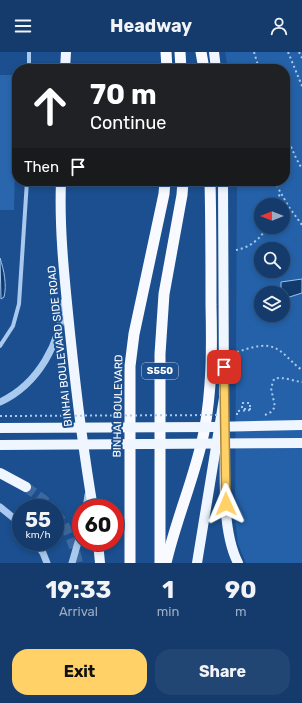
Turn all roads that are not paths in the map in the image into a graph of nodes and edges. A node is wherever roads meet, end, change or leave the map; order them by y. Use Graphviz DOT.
graph roads {
  1 [pos="28,52"];
  2 [pos="66,52"];
  3 [pos="166,52"];
  4 [pos="180,52"];
  5 [pos="201,52"];
  6 [pos="214,52"];
  7 [pos="29,64"];
  8 [pos="66,64"];
  9 [pos="166,64"];
  10 [pos="181,64"];
  11 [pos="203,64"];
  12 [pos="215,64"];
  13 [pos="27,186"];
  14 [pos="61,186"];
  15 [pos="165,186"];
  16 [pos="183,186"];
  17 [pos="210,186"];
  18 [pos="223,186"];
  19 [pos="65,284"];
  20 [pos="0,346"];
  21 [pos="224,398"];
  22 [pos="0,402"];
  23 [pos="302,425"];
  24 [pos="0,428"];
  25 [pos="302,444"];
  26 [pos="0,445"];
  27 [pos="0,473"];
  28 [pos="89,485"];
  29 [pos="26,487"];
  30 [pos="87,499"];
  31 [pos="91,499"];
  32 [pos="0,507"];
  33 [pos="12,517"];
  34 [pos="42,551"];
  35 [pos="75,551"];
  36 [pos="99,551"];
  37 [pos="47,563"];
  38 [pos="72,563"];
  39 [pos="100,563"];
  40 [pos="130,563"];
  41 [pos="160,563"];
  42 [pos="166,563"];
  43 [pos="197,563"];
  44 [pos="238,563"];
  1 -- 7 [label="street"];
  2 -- 8 [label="main road"];
  3 -- 9 [label="highway"];
  4 -- 10 [label="highway"];
  5 -- 11 [label="highway"];
  6 -- 12 [label="main road"];
  13 -- 20 [label="street"];
  14 -- 19 [label="main road, BINHAI BOULEVARD SIDE ROAD"];
  15 -- 40 [label="highway, BINHAI BOULEVARD / S550"];
  16 -- 41 [label="highway, S550"];
  17 -- 42 [label="highway"];
  18 -- 21 [label="main road"];
  19 -- 22 [label="street"];
  19 -- 28 [label="main road, BINHAI BOULEVARD SIDE ROAD"];
  21 -- 43 [label="main road"];
  21 -- 44 [label="main road"];
  23 -- 24 [label="main road, bridge"];
  25 -- 26 [label="main road, bridge"];
  27 -- 29 [label="main road"];
  28 -- 30 [label="street"];
  28 -- 31 [label="main road, BINHAI BOULEVARD SIDE ROAD"];
  32 -- 33 [label="street"];
  34 -- 37 [label="street"];
  35 -- 38 [label="street"];
  36 -- 39 [label="main road"];
}
